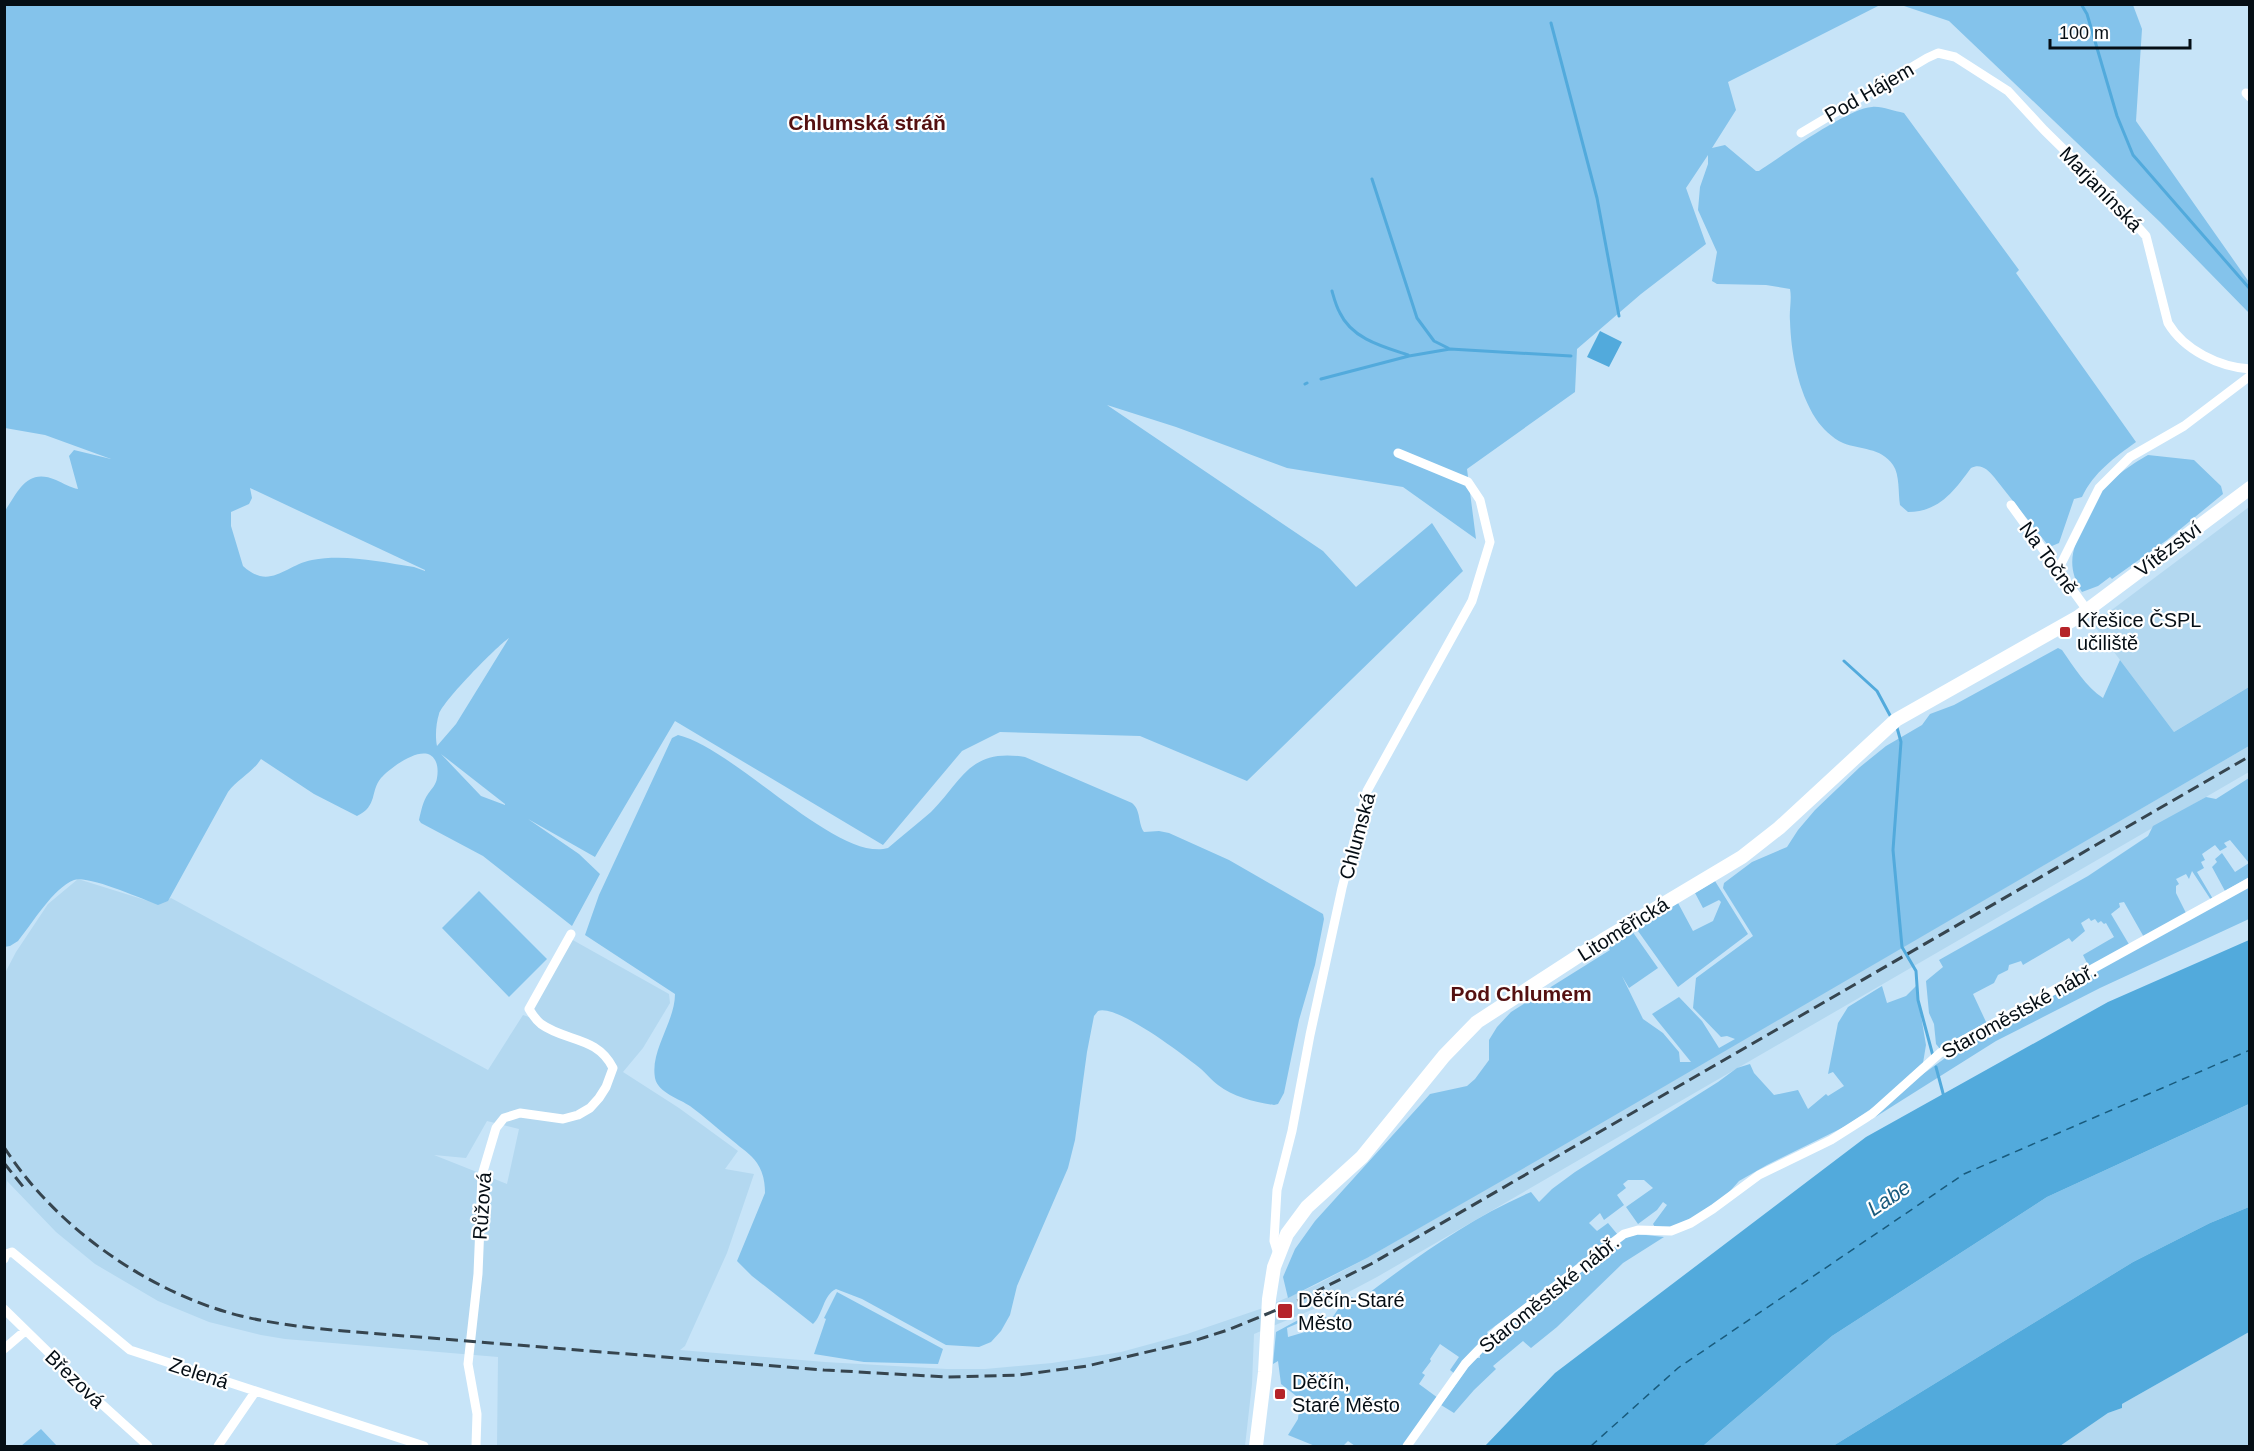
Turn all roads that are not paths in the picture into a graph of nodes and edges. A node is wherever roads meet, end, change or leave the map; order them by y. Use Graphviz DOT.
graph roads {
  1 [pos="1938,53"];
  2 [pos="1801,133"];
  3 [pos="2250,369"];
  4 [pos="2250,376"];
  5 [pos="1398,453"];
  6 [pos="2250,488"];
  7 [pos="2012,505"];
  8 [pos="2058,570"];
  9 [pos="2087,610"];
  10 [pos="2250,882"];
  11 [pos="571,934"];
  12 [pos="1278,1254"];
  13 [pos="4,1259"];
  14 [pos="4,1310"];
  15 [pos="25,1331"];
  16 [pos="4,1349"];
  17 [pos="255,1392"];
  18 [pos="148,1446"];
  19 [pos="218,1446"];
  20 [pos="424,1446"];
  21 [pos="476,1446"];
  22 [pos="1256,1446"];
  23 [pos="1407,1446"];
  1 -- 2 [label="street, Pod Hájem"];
  1 -- 3 [label="street, Marjanínská"];
  4 -- 8 [label="street"];
  5 -- 12 [label="street, Chlumská"];
  6 -- 9 [label="main road, Vítězství"];
  7 -- 8 [label="street, Na Točně"];
  8 -- 9 [label="street, Na Točně"];
  9 -- 12 [label="main road, Litoměřická"];
  10 -- 23 [label="street, Staroměstské nábř."];
  11 -- 21 [label="street, Růžová"];
  12 -- 22 [label="main road, Litoměřická"];
  13 -- 17 [label="street, Zelená"];
  14 -- 15 [label="street, Březová"];
  15 -- 16 [label="street"];
  15 -- 18 [label="street, Březová"];
  17 -- 19 [label="street"];
  17 -- 20 [label="street, Zelená"];
}
